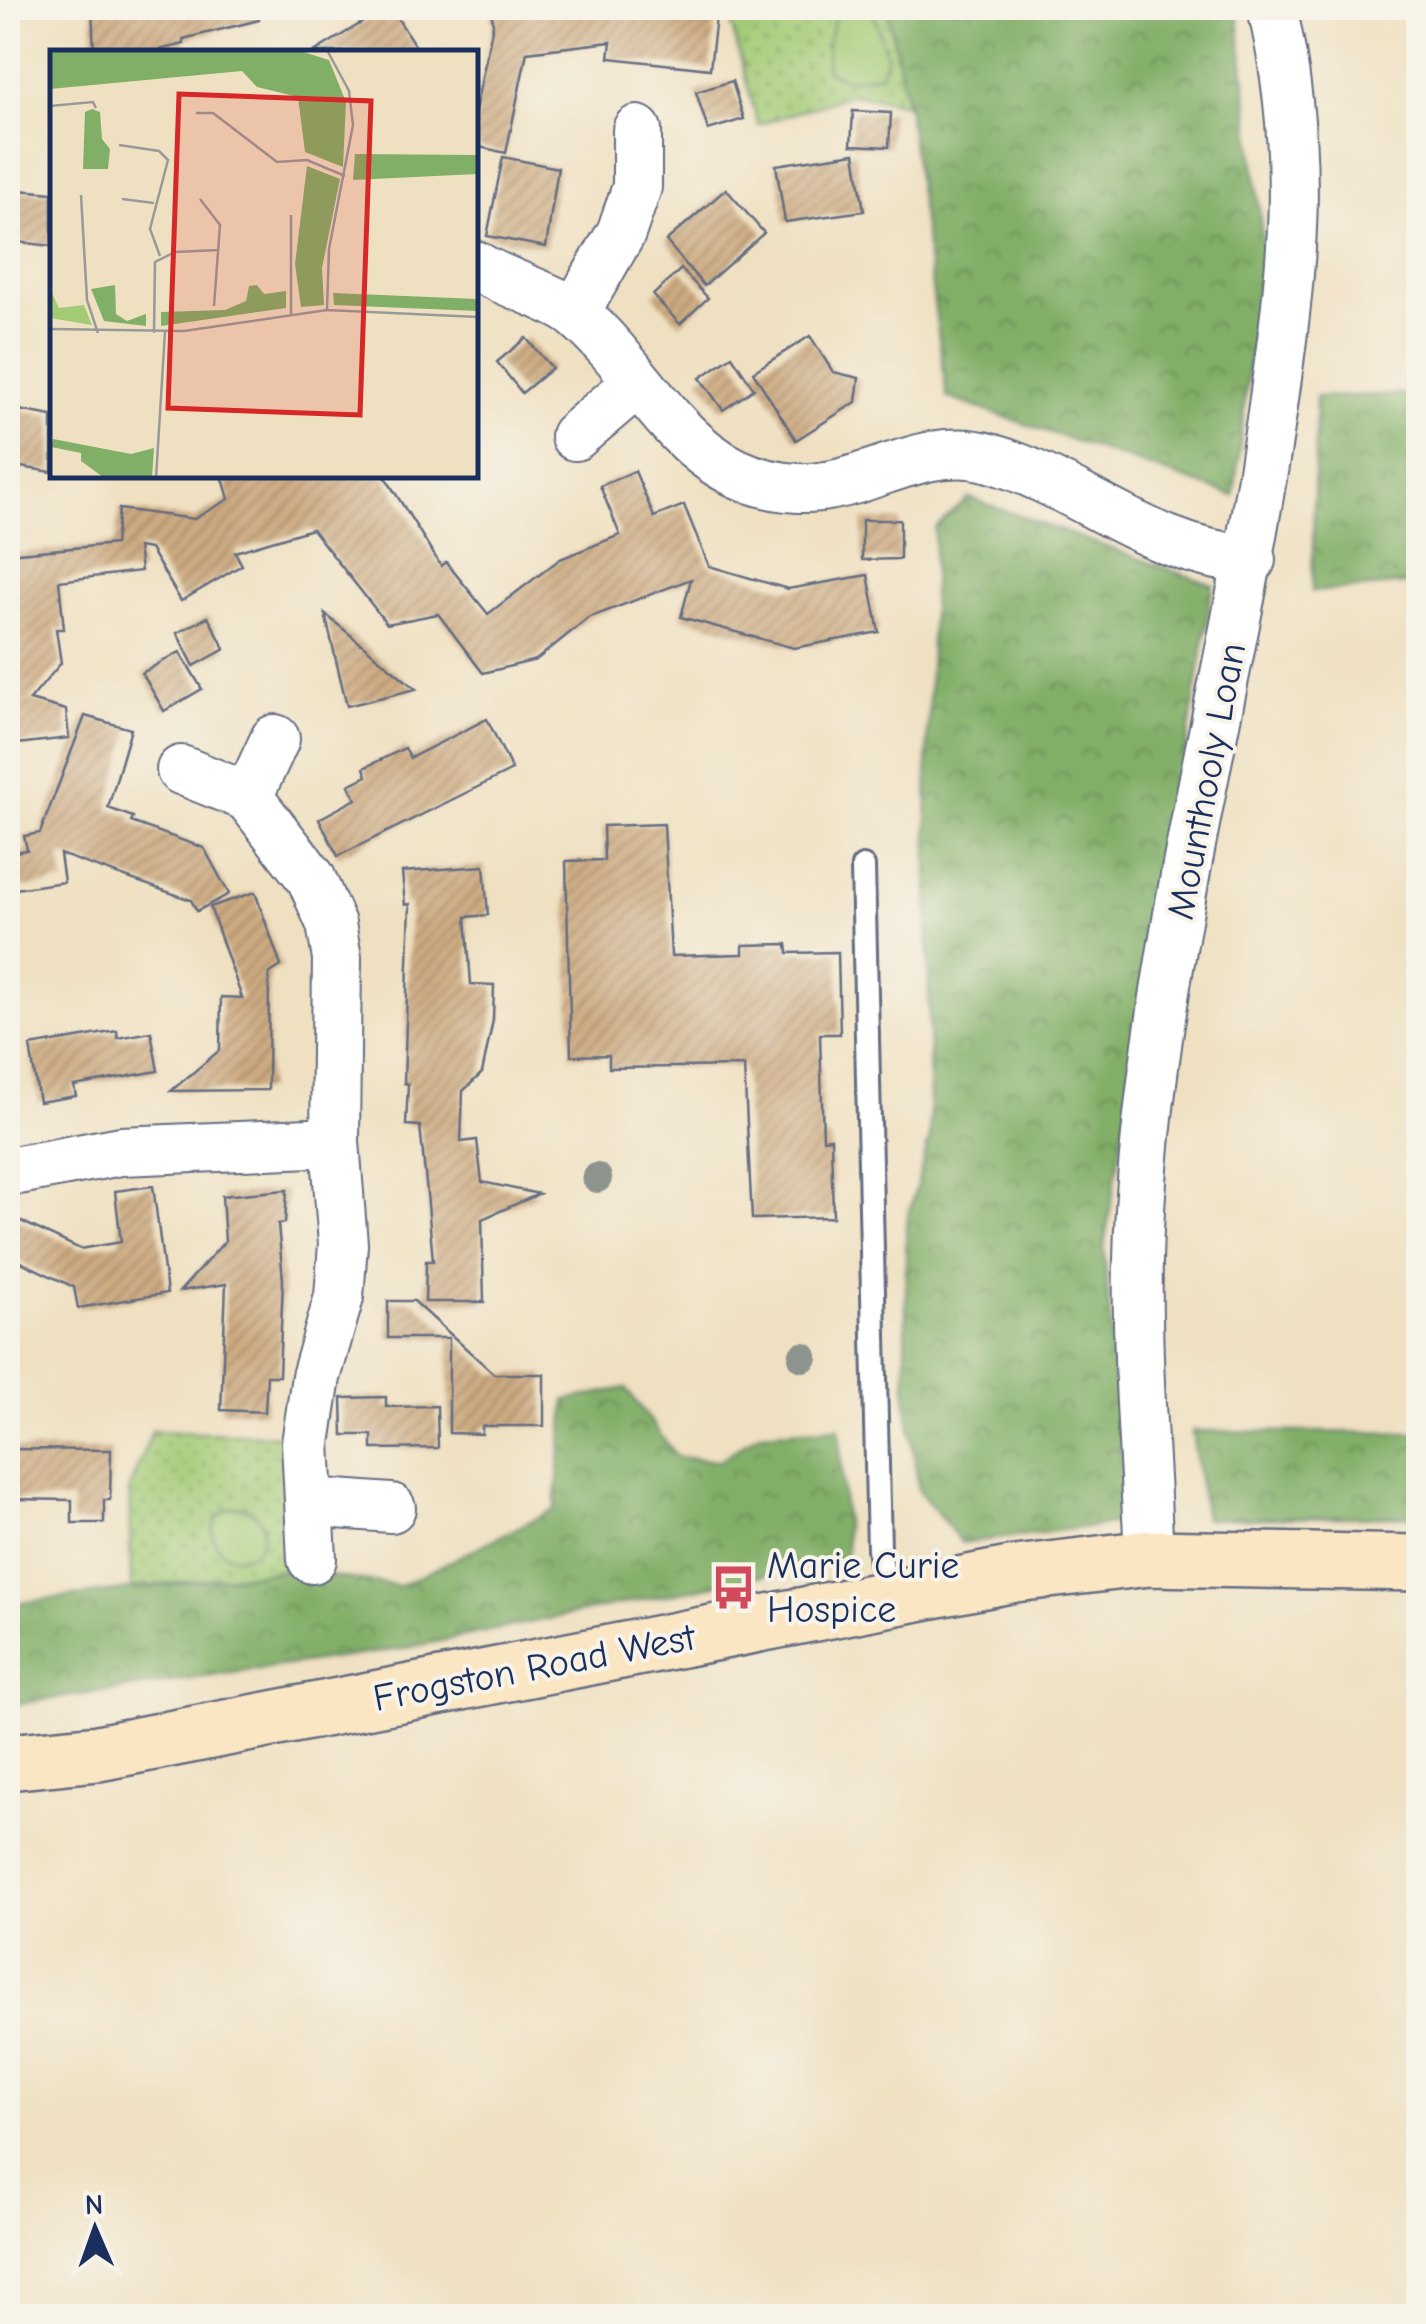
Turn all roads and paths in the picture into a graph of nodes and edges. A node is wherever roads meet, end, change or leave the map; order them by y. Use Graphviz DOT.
graph roads {
  1 [pos="1272,8"];
  2 [pos="637,130"];
  3 [pos="478,267"];
  4 [pos="575,313"];
  5 [pos="637,383"];
  6 [pos="575,436"];
  7 [pos="1251,560"];
  8 [pos="275,739"];
  9 [pos="181,770"];
  10 [pos="248,797"];
  11 [pos="863,867"];
  12 [pos="335,1142"];
  13 [pos="8,1172"];
  14 [pos="310,1502"];
  15 [pos="391,1508"];
  16 [pos="1149,1558"];
  17 [pos="312,1560"];
  18 [pos="1418,1562"];
  19 [pos="886,1598"];
  20 [pos="8,1762"];
  1 -- 7 [label="street, Mounthooly Loan"];
  2 -- 4 [label="street"];
  3 -- 4 [label="street"];
  4 -- 5 [label="street"];
  5 -- 6 [label="street"];
  5 -- 7 [label="street"];
  7 -- 16 [label="street, Mounthooly Loan"];
  8 -- 10 [label="street"];
  9 -- 10 [label="street"];
  10 -- 12 [label="street"];
  11 -- 19 [label="lane"];
  12 -- 13 [label="street"];
  12 -- 14 [label="street"];
  14 -- 15 [label="street"];
  14 -- 17 [label="street"];
  16 -- 18 [label="main road, Frogston Road West"];
  16 -- 19 [label="main road, Frogston Road West"];
  19 -- 20 [label="main road, Frogston Road West"];
}
